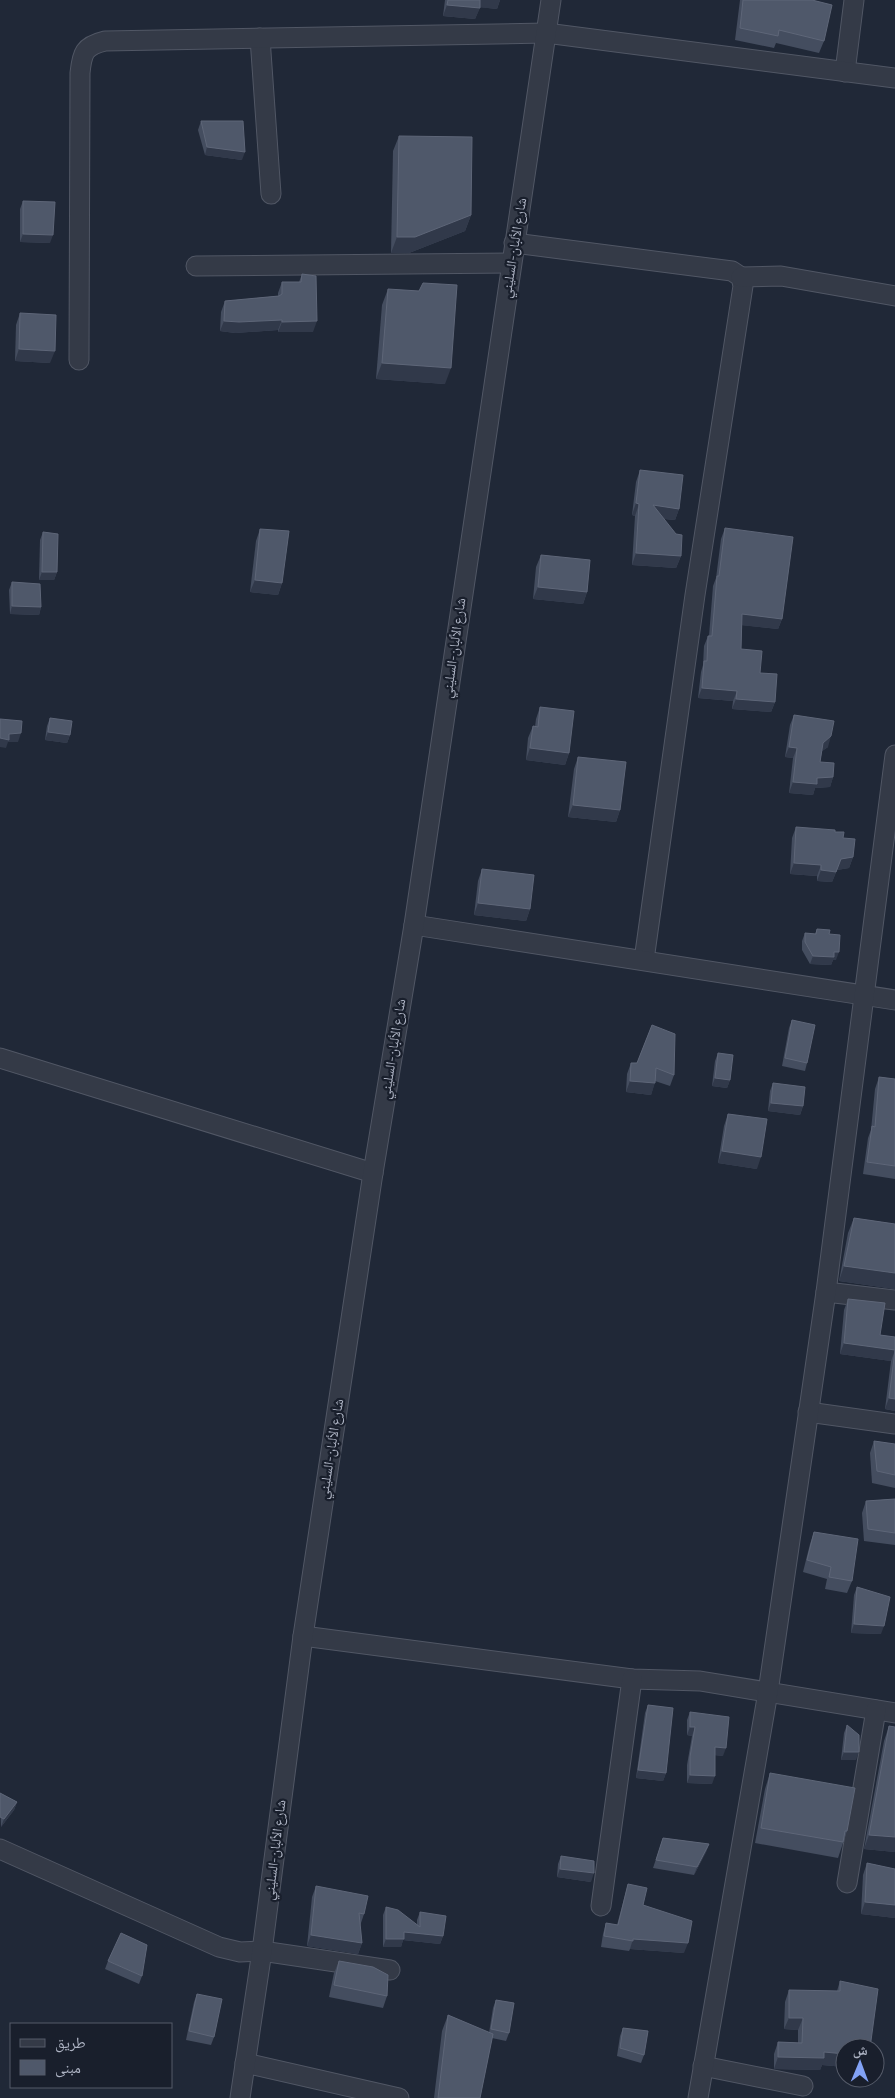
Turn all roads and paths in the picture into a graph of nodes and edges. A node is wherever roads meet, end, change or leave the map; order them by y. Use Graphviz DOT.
graph roads {
  1 [pos="551,0"];
  2 [pos="854,0"];
  3 [pos="546,33"];
  4 [pos="260,38"];
  5 [pos="845,72"];
  6 [pos="895,78"];
  7 [pos="271,194"];
  8 [pos="514,243"];
  9 [pos="511,263"];
  10 [pos="196,266"];
  11 [pos="741,277"];
  12 [pos="895,296"];
  13 [pos="79,360"];
  14 [pos="895,755"];
  15 [pos="414,924"];
  16 [pos="644,960"];
  17 [pos="864,995"];
  18 [pos="895,1000"];
  19 [pos="0,1058"];
  20 [pos="373,1173"];
  21 [pos="826,1292"];
  22 [pos="895,1300"];
  23 [pos="808,1412"];
  24 [pos="895,1424"];
  25 [pos="303,1636"];
  26 [pos="632,1679"];
  27 [pos="768,1692"];
  28 [pos="876,1710"];
  29 [pos="895,1713"];
  30 [pos="0,1850"];
  31 [pos="847,1883"];
  32 [pos="601,1906"];
  33 [pos="262,1951"];
  34 [pos="390,1970"];
  35 [pos="245,2063"];
  36 [pos="703,2066"];
  37 [pos="803,2086"];
  38 [pos="240,2098"];
  39 [pos="399,2098"];
  40 [pos="698,2098"];
  1 -- 3 [label="street, شارع الألبان-السليني"];
  2 -- 5 [label="street"];
  3 -- 4 [label="street"];
  3 -- 5 [label="street"];
  3 -- 8 [label="street, شارع الألبان-السليني"];
  4 -- 7 [label="street"];
  4 -- 13 [label="street"];
  5 -- 6 [label="street"];
  8 -- 9 [label="street, شارع الألبان-السليني"];
  8 -- 11 [label="street"];
  9 -- 10 [label="street"];
  9 -- 15 [label="street, شارع الألبان-السليني"];
  11 -- 12 [label="street"];
  11 -- 16 [label="street"];
  14 -- 17 [label="street"];
  15 -- 16 [label="street"];
  15 -- 20 [label="street, شارع الألبان-السليني"];
  16 -- 17 [label="street"];
  17 -- 18 [label="street"];
  17 -- 21 [label="street"];
  19 -- 20 [label="street"];
  20 -- 25 [label="street, شارع الألبان-السليني"];
  21 -- 22 [label="street"];
  21 -- 23 [label="street"];
  23 -- 24 [label="street"];
  23 -- 27 [label="street"];
  25 -- 26 [label="street"];
  25 -- 33 [label="street, شارع الألبان-السليني"];
  26 -- 27 [label="street"];
  26 -- 32 [label="street"];
  27 -- 28 [label="street"];
  27 -- 36 [label="street"];
  28 -- 29 [label="street"];
  28 -- 31 [label="street"];
  30 -- 33 [label="street"];
  33 -- 34 [label="street"];
  33 -- 35 [label="street, شارع الألبان-السليني"];
  35 -- 38 [label="street, شارع الألبان-السليني"];
  35 -- 39 [label="street"];
  36 -- 37 [label="street"];
  36 -- 40 [label="street"];
}
